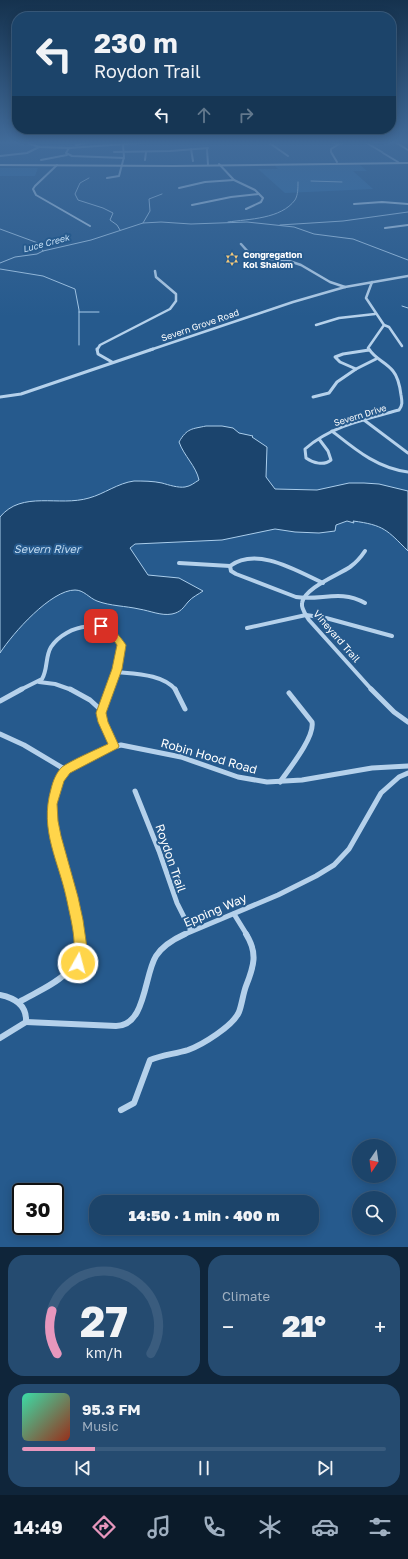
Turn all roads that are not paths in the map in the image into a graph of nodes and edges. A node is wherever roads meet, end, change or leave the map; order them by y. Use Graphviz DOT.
graph roads {
  1 [pos="46,200"];
  2 [pos="215,200"];
  3 [pos="261,200"];
  4 [pos="354,204"];
  5 [pos="408,204"];
  6 [pos="192,205"];
  7 [pos="246,209"];
  8 [pos="408,225"];
  9 [pos="90,226"];
  10 [pos="385,228"];
  11 [pos="240,244"];
  12 [pos="155,271"];
  13 [pos="408,276"];
  14 [pos="372,282"];
  15 [pos="345,287"];
  16 [pos="375,314"];
  17 [pos="316,325"];
  18 [pos="384,325"];
  19 [pos="402,346"];
  20 [pos="369,350"];
  21 [pos="376,359"];
  22 [pos="112,362"];
  23 [pos="356,369"];
  24 [pos="0,397"];
  25 [pos="313,397"];
  26 [pos="364,420"];
  27 [pos="332,431"];
  28 [pos="319,439"];
  29 [pos="408,453"];
  30 [pos="408,472"];
  31 [pos="365,551"];
  32 [pos="179,563"];
  33 [pos="230,566"];
  34 [pos="323,583"];
  35 [pos="303,598"];
  36 [pos="365,603"];
  37 [pos="306,615"];
  38 [pos="247,628"];
  39 [pos="392,636"];
  40 [pos="116,672"];
  41 [pos="39,682"];
  42 [pos="289,694"];
  43 [pos="0,701"];
  44 [pos="185,709"];
  45 [pos="101,710"];
  46 [pos="408,722"];
  47 [pos="0,734"];
  48 [pos="114,746"];
  49 [pos="408,766"];
  50 [pos="66,770"];
  51 [pos="408,773"];
  52 [pos="280,782"];
  53 [pos="135,791"];
  54 [pos="234,914"];
  55 [pos="191,931"];
  56 [pos="0,995"];
  57 [pos="19,1002"];
  58 [pos="26,1022"];
  59 [pos="0,1038"];
  60 [pos="121,1110"];
  1 -- 9 [label="street"];
  2 -- 6 [label="street"];
  3 -- 7 [label="street"];
  4 -- 5 [label="street"];
  8 -- 10 [label="street"];
  11 -- 15 [label="street"];
  12 -- 22 [label="street"];
  13 -- 14 [label="street, Severn Grove Road"];
  14 -- 15 [label="street, Severn Grove Road"];
  14 -- 16 [label="street"];
  15 -- 22 [label="street, Severn Grove Road"];
  16 -- 17 [label="street"];
  16 -- 18 [label="street"];
  18 -- 19 [label="street"];
  18 -- 20 [label="street"];
  20 -- 21 [label="street, Severn Drive"];
  20 -- 23 [label="street"];
  21 -- 23 [label="street"];
  21 -- 26 [label="street, Severn Drive"];
  22 -- 24 [label="street, Severn Grove Road"];
  23 -- 25 [label="street"];
  26 -- 27 [label="street, Severn Drive"];
  26 -- 29 [label="street"];
  27 -- 28 [label="street, Severn Drive"];
  27 -- 30 [label="street"];
  28 -- 28 [label="street, Severn Drive"];
  31 -- 34 [label="street"];
  32 -- 33 [label="street"];
  33 -- 34 [label="street"];
  33 -- 35 [label="street"];
  34 -- 35 [label="street"];
  35 -- 36 [label="street"];
  35 -- 37 [label="street, Vineyard Trail"];
  37 -- 38 [label="street"];
  37 -- 39 [label="street"];
  37 -- 46 [label="street, Vineyard Trail"];
  40 -- 41 [label="street"];
  40 -- 44 [label="street"];
  40 -- 45 [label="street"];
  41 -- 43 [label="street"];
  41 -- 45 [label="street"];
  42 -- 52 [label="street"];
  45 -- 48 [label="street"];
  47 -- 50 [label="street"];
  48 -- 50 [label="street"];
  48 -- 52 [label="street, Robin Hood Road"];
  49 -- 52 [label="street, Robin Hood Road"];
  50 -- 57 [label="street"];
  51 -- 54 [label="street, Epping Way"];
  53 -- 55 [label="street, Roydon Trail"];
  54 -- 55 [label="street, Epping Way"];
  54 -- 60 [label="street"];
  55 -- 58 [label="street, Epping Way"];
  56 -- 57 [label="street"];
  57 -- 58 [label="street"];
  58 -- 59 [label="street"];
}
